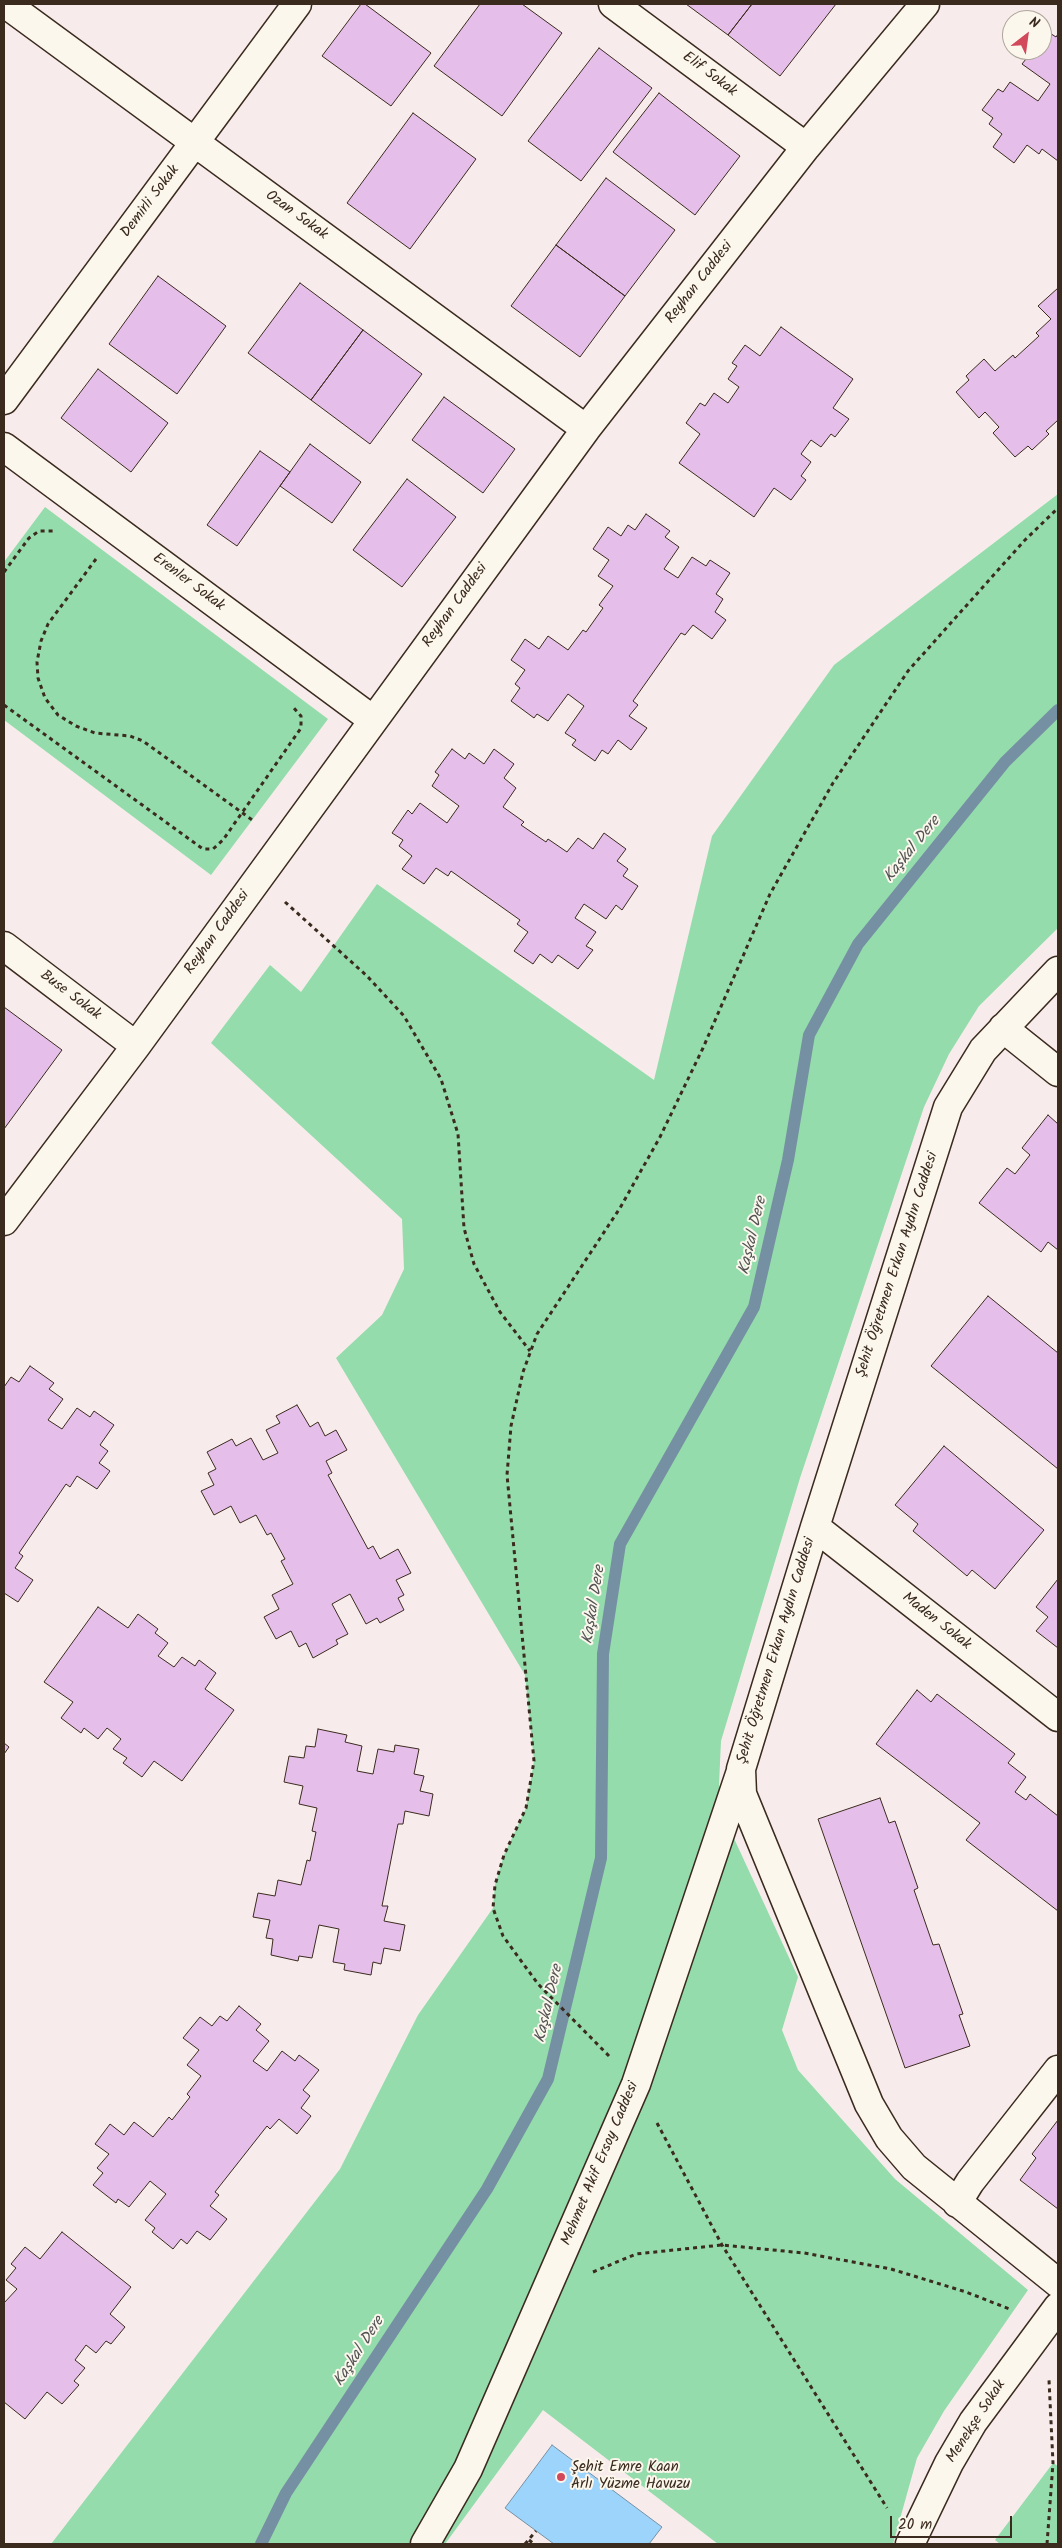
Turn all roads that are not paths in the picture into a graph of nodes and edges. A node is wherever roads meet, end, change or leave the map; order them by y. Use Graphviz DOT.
graph roads {
  1 [pos="6,4"];
  2 [pos="298,4"];
  3 [pos="613,4"];
  4 [pos="925,4"];
  5 [pos="195,142"];
  6 [pos="806,147"];
  7 [pos="4,400"];
  8 [pos="586,429"];
  9 [pos="4,446"];
  10 [pos="373,720"];
  11 [pos="4,946"];
  12 [pos="1058,971"];
  13 [pos="1002,1028"];
  14 [pos="136,1046"];
  15 [pos="1058,1072"];
  16 [pos="4,1221"];
  17 [pos="815,1527"];
  18 [pos="1058,1717"];
  19 [pos="741,1769"];
  20 [pos="1058,2070"];
  21 [pos="958,2203"];
  22 [pos="1058,2283"];
  23 [pos="1052,2315"];
  24 [pos="425,2544"];
  25 [pos="910,2544"];
  1 -- 5 [label="street, Ozan Sokak"];
  2 -- 5 [label="street, Demirli Sokak"];
  3 -- 6 [label="street, Elif Sokak"];
  4 -- 6 [label="street, Reyhan Caddesi"];
  5 -- 7 [label="street, Demirli Sokak"];
  5 -- 8 [label="street, Ozan Sokak"];
  6 -- 8 [label="street, Reyhan Caddesi"];
  8 -- 10 [label="street, Reyhan Caddesi"];
  9 -- 10 [label="street, Erenler Sokak"];
  10 -- 14 [label="street, Reyhan Caddesi"];
  11 -- 14 [label="street, Buse Sokak"];
  12 -- 13 [label="street, Şehit Öğretmen Erkan Aydın Caddesi"];
  13 -- 15 [label="street"];
  13 -- 17 [label="street, Şehit Öğretmen Erkan Aydın Caddesi"];
  14 -- 16 [label="street, Reyhan Caddesi"];
  17 -- 18 [label="street, Maden Sokak"];
  17 -- 19 [label="street, Şehit Öğretmen Erkan Aydın Caddesi"];
  19 -- 21 [label="street, Şehit Öğretmen Erkan Aydın Caddesi"];
  19 -- 24 [label="street, Mehmet Akif Ersoy Caddesi"];
  20 -- 21 [label="street"];
  21 -- 22 [label="street, Şehit Öğretmen Erkan Aydın Caddesi"];
  23 -- 25 [label="street, Menekşe Sokak"];
}
